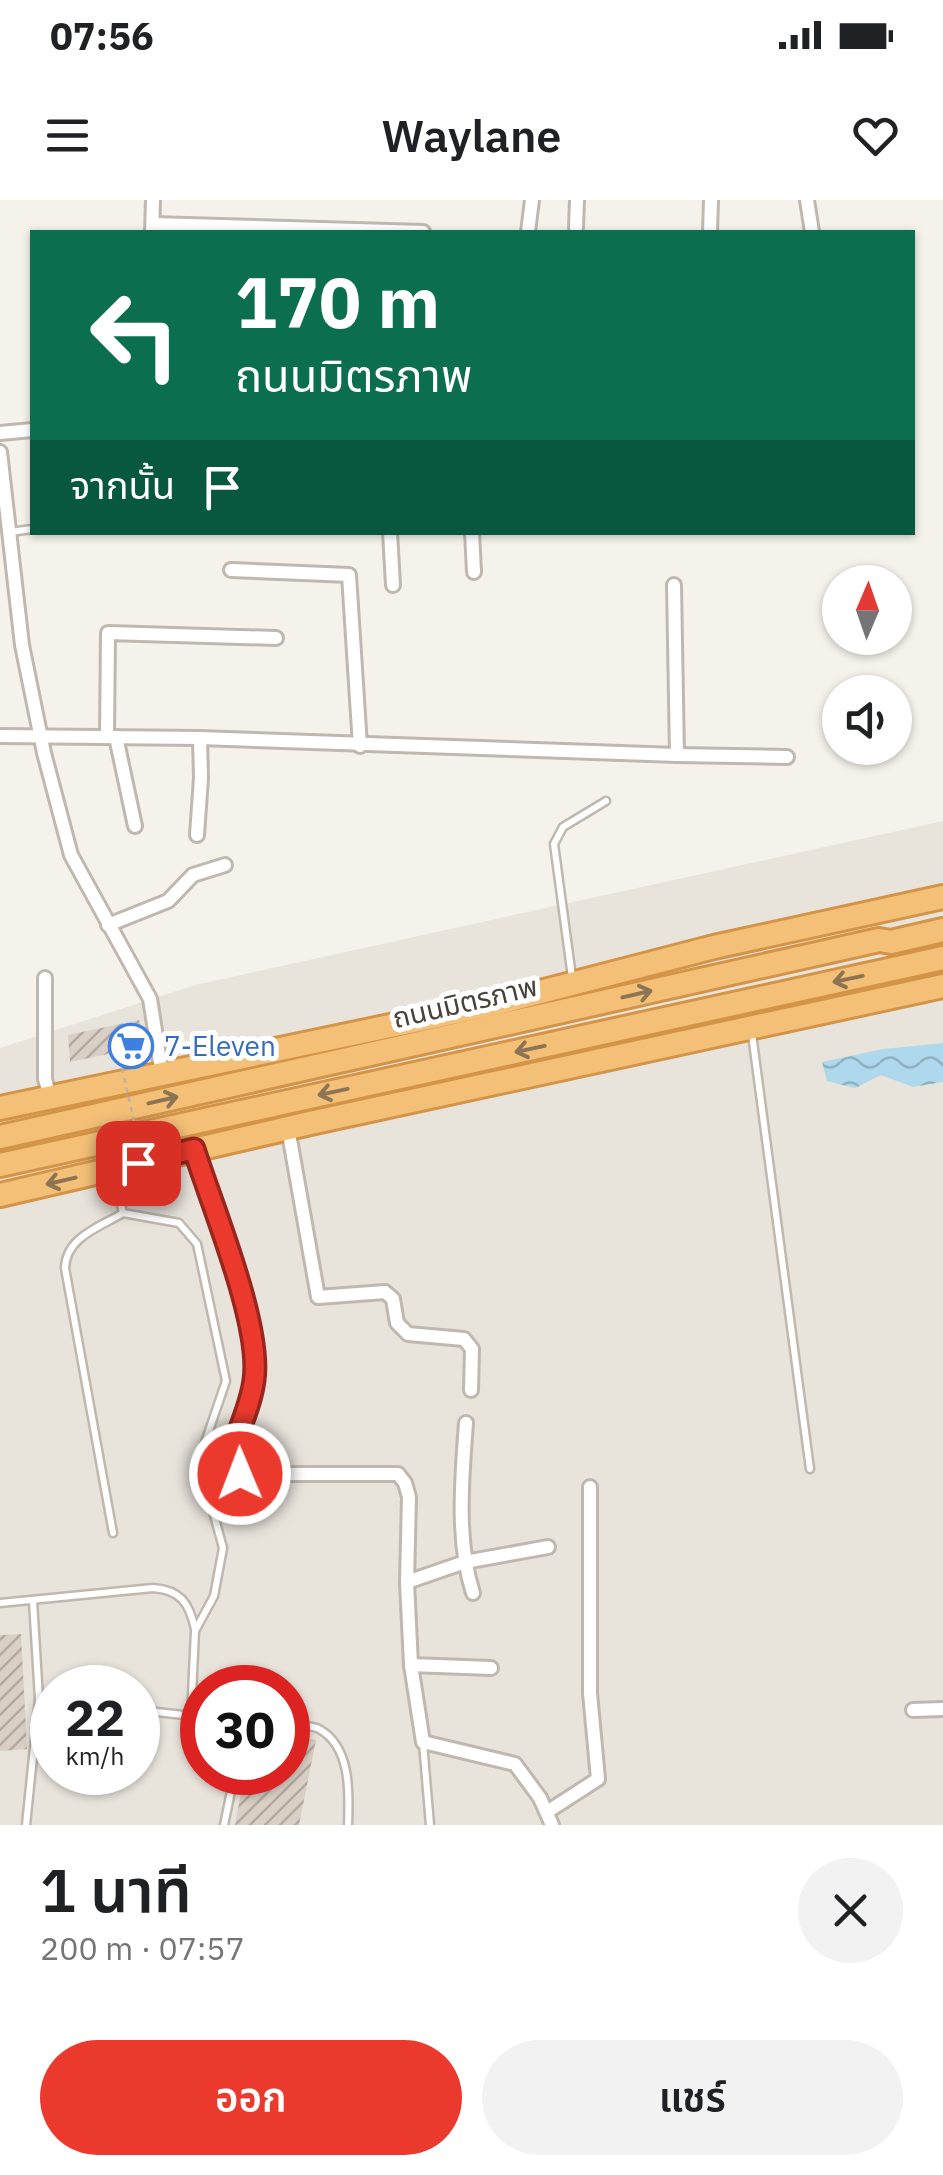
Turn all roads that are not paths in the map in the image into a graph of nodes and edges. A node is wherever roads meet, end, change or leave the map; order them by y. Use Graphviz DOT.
graph roads {
  1 [pos="152,200"];
  2 [pos="532,200"];
  3 [pos="577,200"];
  4 [pos="710,200"];
  5 [pos="807,200"];
  6 [pos="153,228"];
  7 [pos="576,228"];
  8 [pos="288,230"];
  9 [pos="528,230"];
  10 [pos="710,230"];
  11 [pos="812,230"];
  12 [pos="30,430"];
  13 [pos="0,433"];
  14 [pos="0,452"];
  15 [pos="30,529"];
  16 [pos="9,532"];
  17 [pos="390,535"];
  18 [pos="472,535"];
  19 [pos="231,570"];
  20 [pos="474,572"];
  21 [pos="674,584"];
  22 [pos="393,585"];
  23 [pos="16,600"];
  24 [pos="0,601"];
  25 [pos="276,638"];
  26 [pos="0,736"];
  27 [pos="112,737"];
  28 [pos="41,738"];
  29 [pos="200,738"];
  30 [pos="360,746"];
  31 [pos="677,755"];
  32 [pos="787,757"];
  33 [pos="606,801"];
  34 [pos="135,826"];
  35 [pos="197,835"];
  36 [pos="225,865"];
  37 [pos="943,897"];
  38 [pos="943,916"];
  39 [pos="108,925"];
  40 [pos="943,930"];
  41 [pos="879,940"];
  42 [pos="943,958"];
  43 [pos="45,978"];
  44 [pos="573,984"];
  45 [pos="943,986"];
  46 [pos="751,1030"];
  47 [pos="428,1041"];
  48 [pos="306,1043"];
  49 [pos="160,1062"];
  50 [pos="433,1070"];
  51 [pos="50,1096"];
  52 [pos="0,1108"];
  53 [pos="330,1119"];
  54 [pos="288,1128"];
  55 [pos="0,1137"];
  56 [pos="194,1149"];
  57 [pos="0,1164"];
  58 [pos="112,1169"];
  59 [pos="0,1194"];
  60 [pos="124,1213"];
  61 [pos="471,1390"];
  62 [pos="466,1422"];
  63 [pos="810,1469"];
  64 [pos="590,1487"];
  65 [pos="113,1533"];
  66 [pos="548,1546"];
  67 [pos="465,1562"];
  68 [pos="407,1582"];
  69 [pos="473,1593"];
  70 [pos="33,1601"];
  71 [pos="0,1603"];
  72 [pos="195,1631"];
  73 [pos="38,1665"];
  74 [pos="193,1665"];
  75 [pos="410,1665"];
  76 [pos="491,1668"];
  77 [pos="943,1709"];
  78 [pos="914,1710"];
  79 [pos="310,1728"];
  80 [pos="423,1742"];
  81 [pos="30,1789"];
  82 [pos="230,1795"];
  83 [pos="550,1818"];
  84 [pos="26,1825"];
  85 [pos="224,1825"];
  86 [pos="348,1825"];
  87 [pos="430,1825"];
  1 -- 6 [label="street"];
  2 -- 9 [label="street"];
  3 -- 7 [label="street"];
  4 -- 10 [label="street"];
  5 -- 11 [label="street"];
  6 -- 8 [label="street"];
  12 -- 13 [label="street"];
  14 -- 16 [label="street"];
  15 -- 16 [label="lane"];
  16 -- 23 [label="street"];
  17 -- 22 [label="street"];
  18 -- 20 [label="street"];
  19 -- 30 [label="street"];
  21 -- 31 [label="street"];
  23 -- 24 [label="street"];
  23 -- 28 [label="street"];
  25 -- 27 [label="street"];
  26 -- 28 [label="street"];
  27 -- 28 [label="street"];
  27 -- 29 [label="street"];
  27 -- 34 [label="street"];
  28 -- 39 [label="street"];
  29 -- 30 [label="street"];
  29 -- 35 [label="street"];
  30 -- 31 [label="street"];
  31 -- 32 [label="street"];
  33 -- 44 [label="lane"];
  36 -- 39 [label="street"];
  37 -- 44 [label="highway, ถนนมิตรภาพ"];
  38 -- 41 [label="highway"];
  39 -- 49 [label="street"];
  40 -- 41 [label="highway, ถนนมิตรภาพ"];
  47 -- 41 [label="highway, ถนนมิตรภาพ, one-way"];
  42 -- 50 [label="highway, one-way"];
  43 -- 51 [label="street"];
  44 -- 48 [label="highway, ถนนมิตรภาพ"];
  45 -- 46 [label="highway"];
  46 -- 53 [label="highway"];
  46 -- 63 [label="lane"];
  47 -- 48 [label="highway"];
  55 -- 47 [label="highway, ถนนมิตรภาพ, one-way"];
  48 -- 51 [label="highway, ถนนมิตรภาพ"];
  50 -- 53 [label="highway"];
  50 -- 57 [label="highway, one-way"];
  51 -- 52 [label="highway, ถนนมิตรภาพ"];
  53 -- 54 [label="highway"];
  54 -- 56 [label="highway"];
  54 -- 61 [label="street"];
  56 -- 58 [label="highway"];
  56 -- 68 [label="street"];
  58 -- 59 [label="highway, one-way"];
  58 -- 60 [label="lane"];
  60 -- 65 [label="lane"];
  60 -- 72 [label="lane"];
  62 -- 67 [label="street"];
  64 -- 83 [label="street"];
  66 -- 67 [label="street"];
  67 -- 68 [label="street"];
  67 -- 69 [label="street"];
  68 -- 75 [label="street"];
  70 -- 71 [label="lane"];
  70 -- 72 [label="lane"];
  70 -- 73 [label="lane"];
  72 -- 74 [label="lane"];
  75 -- 76 [label="street"];
  75 -- 80 [label="street"];
  77 -- 78 [label="street"];
  79 -- 86 [label="lane"];
  80 -- 83 [label="street"];
  80 -- 87 [label="lane"];
  81 -- 84 [label="lane"];
  82 -- 85 [label="lane"];
}
